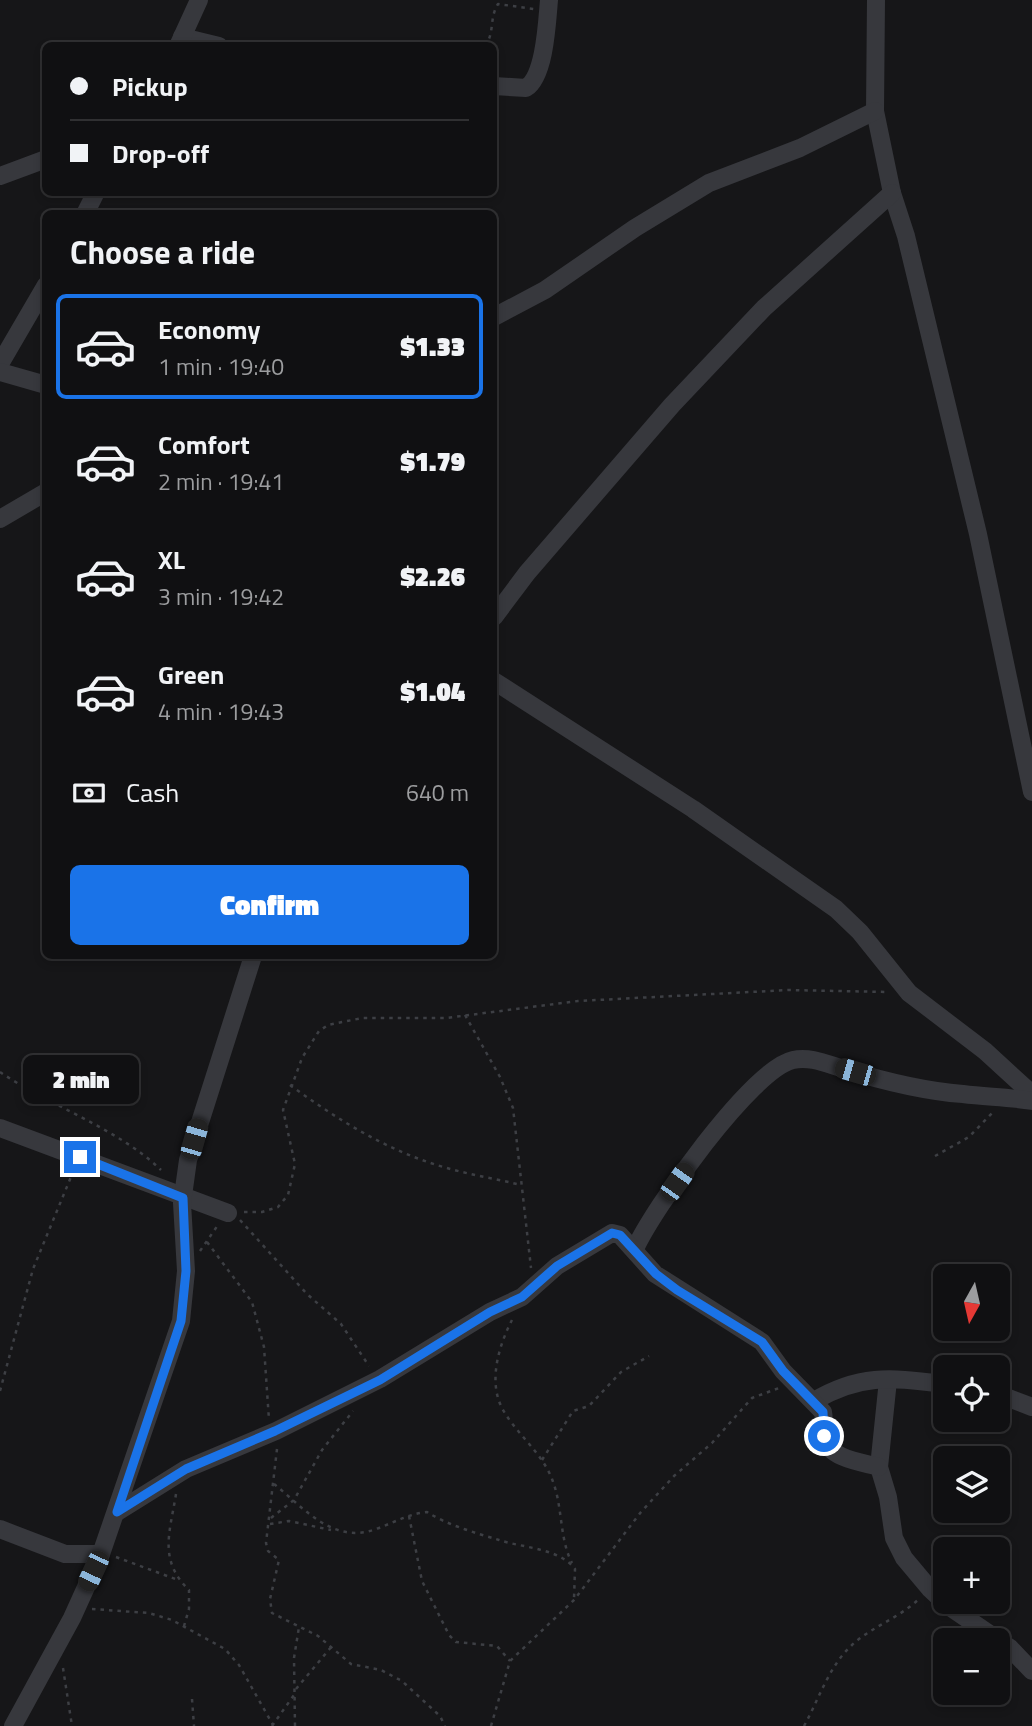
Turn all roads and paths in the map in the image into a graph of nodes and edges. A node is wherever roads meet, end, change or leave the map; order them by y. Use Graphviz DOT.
graph roads {
  1 [pos="199,0"];
  2 [pos="876,0"];
  3 [pos="549,4"];
  4 [pos="180,41"];
  5 [pos="488,42"];
  6 [pos="497,86"];
  7 [pos="875,111"];
  8 [pos="42,160"];
  9 [pos="0,176"];
  10 [pos="892,193"];
  11 [pos="42,292"];
  12 [pos="497,315"];
  13 [pos="0,364"];
  14 [pos="0,372"];
  15 [pos="42,384"];
  16 [pos="42,494"];
  17 [pos="0,519"];
  18 [pos="497,613"];
  19 [pos="497,683"];
  20 [pos="1032,792"];
  21 [pos="252,959"];
  22 [pos="909,993"];
  23 [pos="465,1015"];
  24 [pos="0,1072"];
  25 [pos="290,1085"];
  26 [pos="1032,1094"];
  27 [pos="1009,1097"];
  28 [pos="1032,1101"];
  29 [pos="0,1128"];
  30 [pos="935,1156"];
  31 [pos="80,1157"];
  32 [pos="521,1185"];
  33 [pos="179,1196"];
  34 [pos="228,1213"];
  35 [pos="207,1242"];
  36 [pos="635,1249"];
  37 [pos="186,1271"];
  38 [pos="527,1293"];
  39 [pos="649,1356"];
  40 [pos="888,1380"];
  41 [pos="793,1381"];
  42 [pos="374,1382"];
  43 [pos="933,1383"];
  44 [pos="0,1391"];
  45 [pos="1010,1399"];
  46 [pos="814,1401"];
  47 [pos="356,1407"];
  48 [pos="1032,1407"];
  49 [pos="275,1431"];
  50 [pos="542,1460"];
  51 [pos="879,1467"];
  52 [pos="179,1474"];
  53 [pos="274,1484"];
  54 [pos="294,1500"];
  55 [pos="117,1512"];
  56 [pos="409,1516"];
  57 [pos="271,1518"];
  58 [pos="270,1524"];
  59 [pos="0,1529"];
  60 [pos="335,1531"];
  61 [pos="102,1554"];
  62 [pos="575,1569"];
  63 [pos="178,1580"];
  64 [pos="930,1589"];
  65 [pos="574,1600"];
  66 [pos="77,1606"];
  67 [pos="184,1626"];
  68 [pos="299,1627"];
  69 [pos="332,1646"];
  70 [pos="510,1661"];
  71 [pos="62,1666"];
  72 [pos="1032,1671"];
  73 [pos="294,1693"];
  74 [pos="192,1699"];
  75 [pos="272,1725"];
  76 [pos="13,1726"];
  77 [pos="72,1726"];
  78 [pos="194,1726"];
  79 [pos="295,1726"];
  80 [pos="445,1726"];
  81 [pos="491,1726"];
  82 [pos="804,1726"];
  1 -- 4 [label="street"];
  2 -- 7 [label="street"];
  3 -- 5 [label="path"];
  3 -- 6 [label="street"];
  7 -- 10 [label="street"];
  7 -- 12 [label="street"];
  8 -- 9 [label="street"];
  10 -- 18 [label="street"];
  10 -- 20 [label="street"];
  11 -- 13 [label="street"];
  14 -- 15 [label="street"];
  16 -- 17 [label="street"];
  19 -- 22 [label="street"];
  21 -- 33 [label="street"];
  22 -- 23 [label="path"];
  22 -- 26 [label="street"];
  23 -- 25 [label="path"];
  23 -- 32 [label="path"];
  24 -- 33 [label="path"];
  25 -- 32 [label="path"];
  25 -- 42 [label="path"];
  27 -- 28 [label="street"];
  27 -- 30 [label="path"];
  27 -- 36 [label="street"];
  29 -- 31 [label="street"];
  31 -- 33 [label="street"];
  31 -- 44 [label="path"];
  32 -- 38 [label="path"];
  33 -- 34 [label="street"];
  33 -- 37 [label="street"];
  34 -- 35 [label="path"];
  35 -- 37 [label="path"];
  35 -- 49 [label="path"];
  36 -- 38 [label="street"];
  36 -- 41 [label="street"];
  37 -- 55 [label="street"];
  38 -- 42 [label="street"];
  38 -- 50 [label="path"];
  39 -- 50 [label="path"];
  40 -- 43 [label="street"];
  40 -- 46 [label="street"];
  40 -- 51 [label="street"];
  41 -- 46 [label="street"];
  41 -- 65 [label="path"];
  42 -- 49 [label="street"];
  45 -- 48 [label="street"];
  46 -- 51 [label="street"];
  47 -- 54 [label="path"];
  49 -- 52 [label="street"];
  49 -- 53 [label="path"];
  50 -- 62 [label="path"];
  51 -- 64 [label="street"];
  52 -- 55 [label="street"];
  52 -- 63 [label="path"];
  53 -- 54 [label="path"];
  53 -- 57 [label="path"];
  54 -- 57 [label="path"];
  54 -- 60 [label="path"];
  55 -- 61 [label="street"];
  56 -- 60 [label="path"];
  56 -- 62 [label="path"];
  56 -- 70 [label="path"];
  57 -- 58 [label="path"];
  58 -- 60 [label="path"];
  58 -- 68 [label="path"];
  59 -- 61 [label="street"];
  61 -- 63 [label="path"];
  61 -- 66 [label="street"];
  62 -- 65 [label="path"];
  63 -- 67 [label="path"];
  64 -- 72 [label="street"];
  64 -- 82 [label="path"];
  65 -- 70 [label="path"];
  66 -- 67 [label="path"];
  66 -- 76 [label="street"];
  67 -- 75 [label="path"];
  68 -- 69 [label="path"];
  68 -- 73 [label="path"];
  69 -- 73 [label="path"];
  69 -- 80 [label="path"];
  70 -- 81 [label="path"];
  71 -- 77 [label="path"];
  73 -- 75 [label="path"];
  73 -- 79 [label="path"];
  74 -- 78 [label="path"];
}
